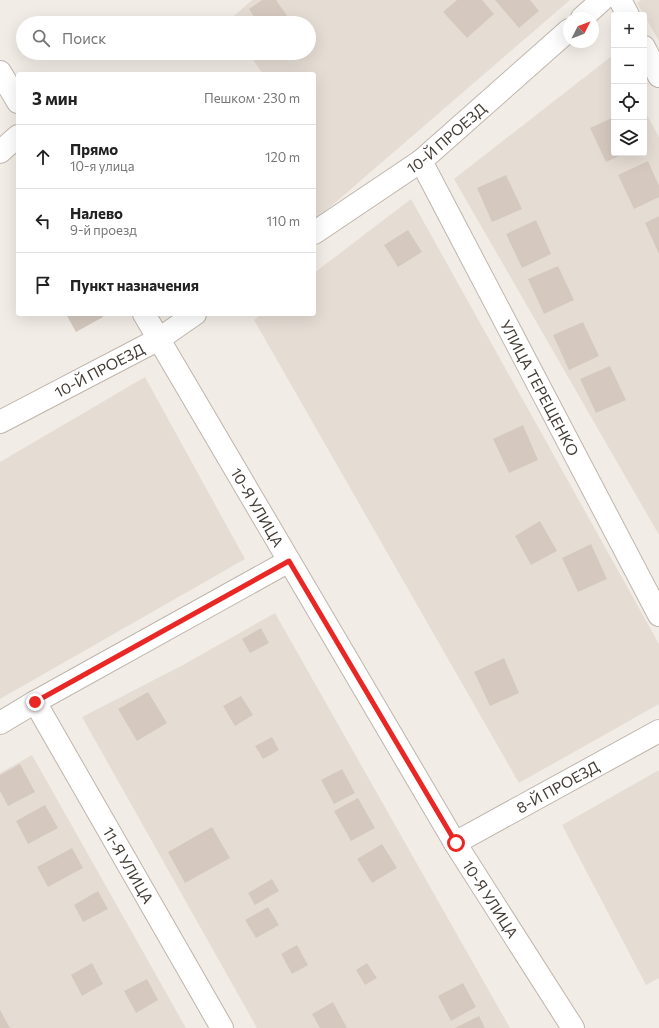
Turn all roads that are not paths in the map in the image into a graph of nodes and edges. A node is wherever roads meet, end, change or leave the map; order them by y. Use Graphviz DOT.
graph roads {
  1 [pos="602,0"];
  2 [pos="620,0"];
  3 [pos="589,12"];
  4 [pos="626,12"];
  5 [pos="563,35"];
  6 [pos="645,48"];
  7 [pos="0,72"];
  8 [pos="659,76"];
  9 [pos="16,99"];
  10 [pos="16,138"];
  11 [pos="0,152"];
  12 [pos="421,161"];
  13 [pos="316,232"];
  14 [pos="145,316"];
  15 [pos="193,316"];
  16 [pos="159,339"];
  17 [pos="0,422"];
  18 [pos="289,561"];
  19 [pos="659,615"];
  20 [pos="35,702"];
  21 [pos="0,723"];
  22 [pos="659,731"];
  23 [pos="456,843"];
  24 [pos="222,1028"];
  25 [pos="572,1028"];
  1 -- 3 [label="street"];
  2 -- 4 [label="street"];
  5 -- 12 [label="street, 10-Й ПРОЕЗД"];
  6 -- 8 [label="street"];
  7 -- 9 [label="street"];
  10 -- 11 [label="street"];
  12 -- 13 [label="street, 10-Й ПРОЕЗД"];
  12 -- 19 [label="street, УЛИЦА ТЕРЕЩЕНКО"];
  14 -- 16 [label="street, 10-Я УЛИЦА"];
  15 -- 16 [label="street, 10-Й ПРОЕЗД"];
  16 -- 17 [label="street, 10-Й ПРОЕЗД"];
  16 -- 18 [label="street, 10-Я УЛИЦА"];
  18 -- 20 [label="street"];
  18 -- 23 [label="street, 10-Я УЛИЦА"];
  20 -- 21 [label="street"];
  20 -- 24 [label="street, 11-Я УЛИЦА"];
  22 -- 23 [label="street, 8-Й ПРОЕЗД"];
  23 -- 25 [label="street, 10-Я УЛИЦА"];
}
